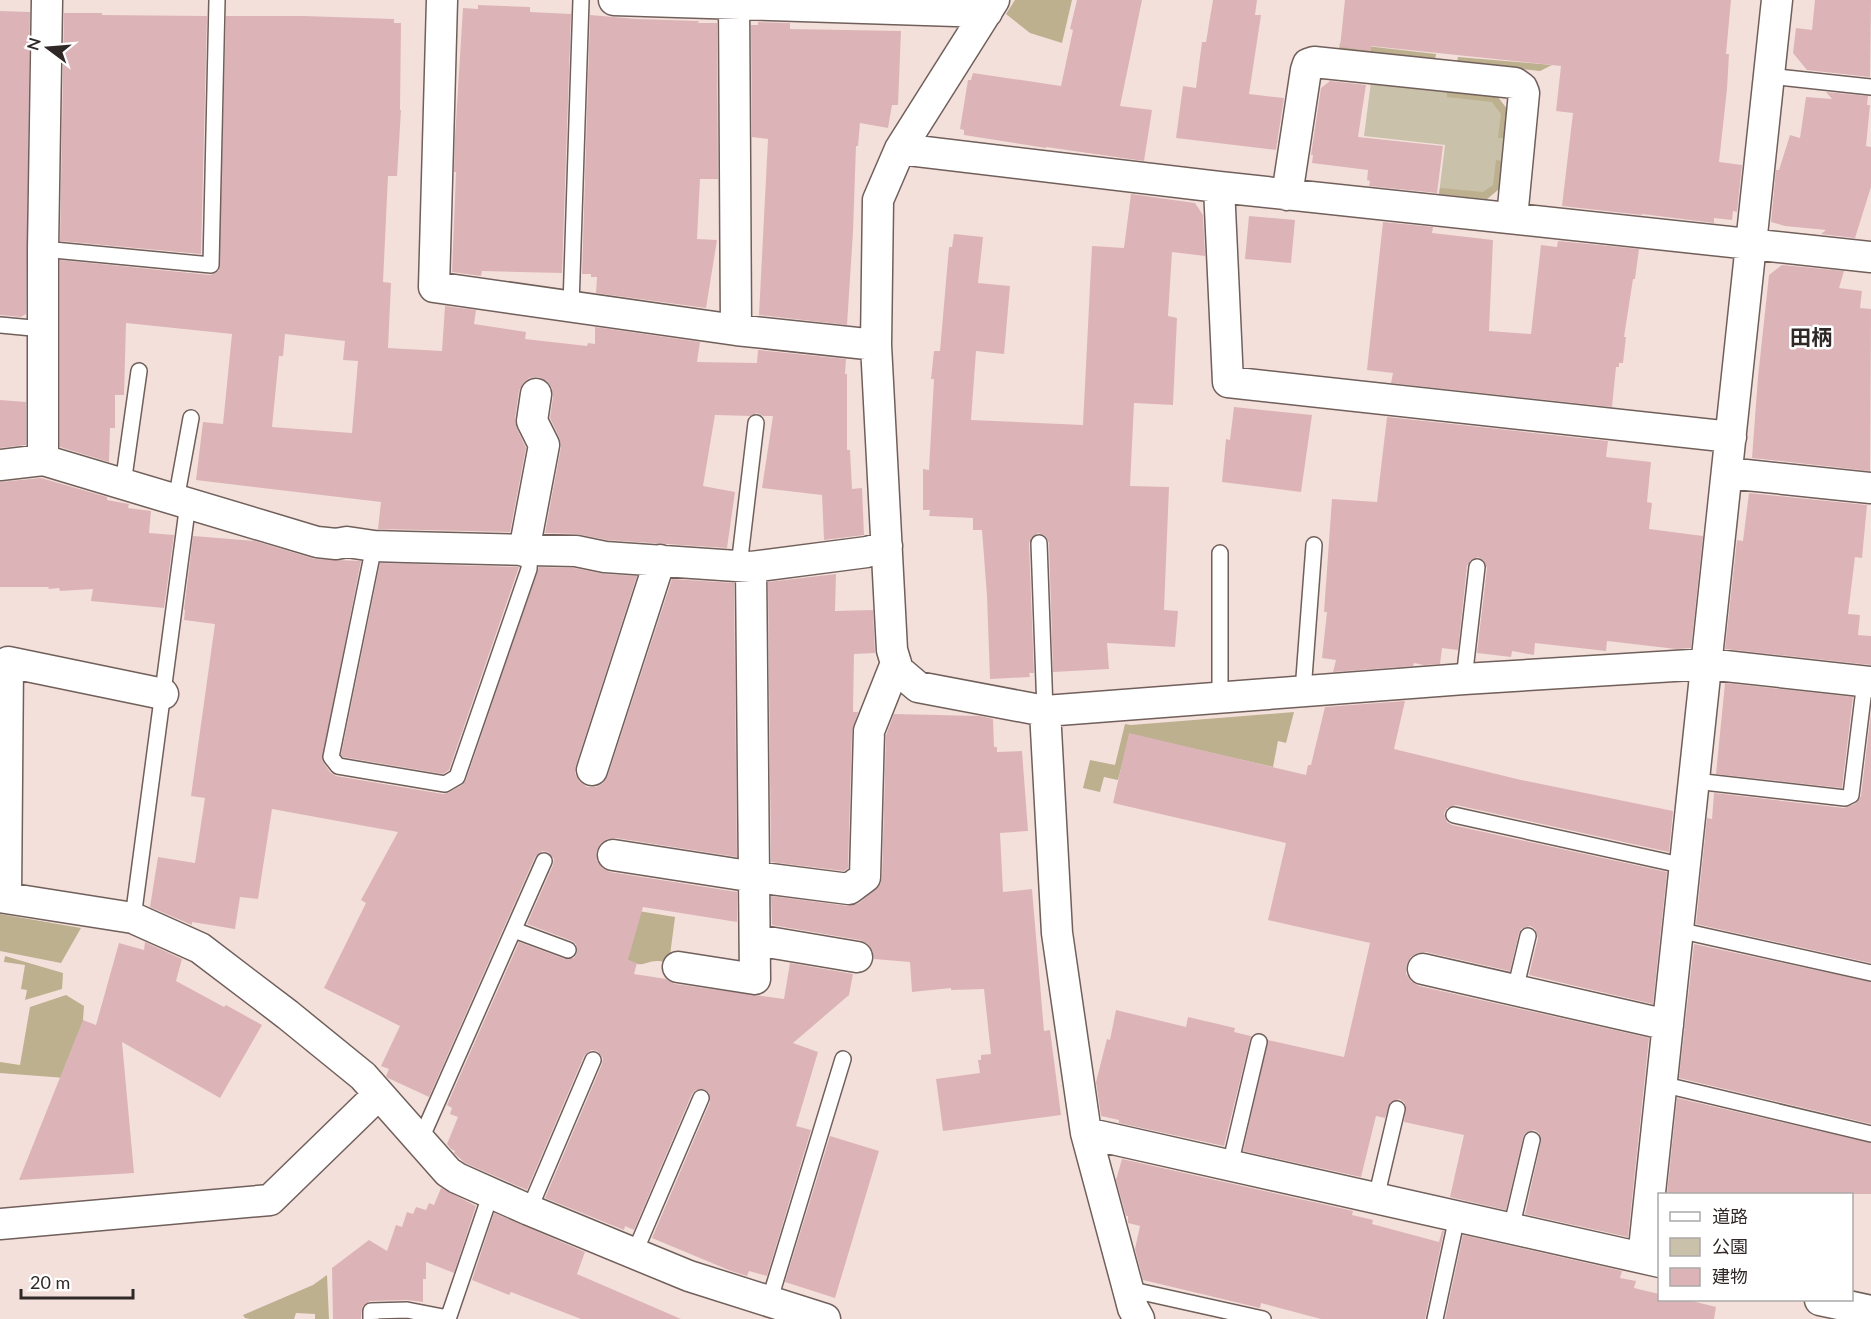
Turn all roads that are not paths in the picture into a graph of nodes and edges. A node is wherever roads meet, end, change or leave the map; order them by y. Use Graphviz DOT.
graph roads {
  1 [pos="47,0"];
  2 [pos="217,0"];
  3 [pos="442,0"];
  4 [pos="581,0"];
  5 [pos="614,0"];
  6 [pos="1777,0"];
  7 [pos="734,2"];
  8 [pos="990,6"];
  9 [pos="1768,76"];
  10 [pos="1871,87"];
  11 [pos="900,149"];
  12 [pos="1219,188"];
  13 [pos="1287,195"];
  14 [pos="1512,218"];
  15 [pos="1750,244"];
  16 [pos="43,249"];
  17 [pos="1871,257"];
  18 [pos="571,306"];
  19 [pos="0,325"];
  20 [pos="42,329"];
  21 [pos="736,330"];
  22 [pos="876,345"];
  23 [pos="139,371"];
  24 [pos="536,394"];
  25 [pos="191,418"];
  26 [pos="756,423"];
  27 [pos="1731,437"];
  28 [pos="43,460"];
  29 [pos="0,465"];
  30 [pos="1727,473"];
  31 [pos="123,484"];
  32 [pos="1871,488"];
  33 [pos="182,502"];
  34 [pos="1039,543"];
  35 [pos="1314,545"];
  36 [pos="374,546"];
  37 [pos="887,546"];
  38 [pos="527,551"];
  39 [pos="1220,553"];
  40 [pos="660,560"];
  41 [pos="745,566"];
  42 [pos="1476,567"];
  43 [pos="896,663"];
  44 [pos="1707,664"];
  45 [pos="1464,679"];
  46 [pos="1868,682"];
  47 [pos="1303,691"];
  48 [pos="163,694"];
  49 [pos="1220,697"];
  50 [pos="1045,711"];
  51 [pos="592,770"];
  52 [pos="1695,781"];
  53 [pos="1454,815"];
  54 [pos="613,855"];
  55 [pos="544,861"];
  56 [pos="1685,866"];
  57 [pos="755,877"];
  58 [pos="3,897"];
  59 [pos="134,918"];
  60 [pos="514,930"];
  61 [pos="1678,930"];
  62 [pos="1528,936"];
  63 [pos="756,940"];
  64 [pos="568,950"];
  65 [pos="857,957"];
  66 [pos="678,967"];
  67 [pos="1423,969"];
  68 [pos="1871,973"];
  69 [pos="1515,990"];
  70 [pos="1668,1025"];
  71 [pos="1259,1042"];
  72 [pos="843,1059"];
  73 [pos="593,1060"];
  74 [pos="1661,1084"];
  75 [pos="379,1094"];
  76 [pos="701,1098"];
  77 [pos="1397,1109"];
  78 [pos="1086,1133"];
  79 [pos="1871,1134"];
  80 [pos="1532,1140"];
  81 [pos="420,1141"];
  82 [pos="1230,1165"];
  83 [pos="491,1193"];
  84 [pos="1376,1198"];
  85 [pos="529,1210"];
  86 [pos="1457,1217"];
  87 [pos="0,1224"];
  88 [pos="1511,1229"];
  89 [pos="634,1254"];
  90 [pos="1651,1260"];
  91 [pos="1128,1289"];
  92 [pos="1826,1301"];
  93 [pos="769,1302"];
  94 [pos="1871,1311"];
  95 [pos="448,1318"];
  96 [pos="371,1319"];
  97 [pos="825,1319"];
  98 [pos="1139,1319"];
  99 [pos="1263,1319"];
  100 [pos="1435,1319"];
  1 -- 16 [label="street"];
  2 -- 16 [label="lane"];
  3 -- 18 [label="street"];
  4 -- 18 [label="lane"];
  5 -- 7 [label="street"];
  6 -- 9 [label="street"];
  7 -- 8 [label="street"];
  7 -- 21 [label="street"];
  8 -- 11 [label="street"];
  9 -- 10 [label="lane"];
  9 -- 15 [label="street"];
  11 -- 12 [label="street"];
  11 -- 22 [label="street"];
  12 -- 13 [label="street"];
  12 -- 27 [label="street"];
  13 -- 14 [label="street"];
  13 -- 14 [label="street"];
  14 -- 15 [label="street"];
  15 -- 17 [label="street"];
  15 -- 27 [label="street"];
  16 -- 20 [label="street"];
  18 -- 21 [label="street"];
  19 -- 20 [label="lane"];
  20 -- 28 [label="street"];
  21 -- 22 [label="street"];
  22 -- 37 [label="street"];
  23 -- 31 [label="lane"];
  24 -- 38 [label="street"];
  25 -- 33 [label="lane"];
  26 -- 41 [label="lane"];
  27 -- 30 [label="street"];
  28 -- 29 [label="street"];
  28 -- 31 [label="street"];
  30 -- 32 [label="street"];
  30 -- 44 [label="street"];
  31 -- 33 [label="street"];
  33 -- 36 [label="street"];
  33 -- 48 [label="lane"];
  34 -- 50 [label="lane"];
  35 -- 47 [label="lane"];
  36 -- 38 [label="street"];
  36 -- 38 [label="lane"];
  37 -- 41 [label="street"];
  37 -- 43 [label="street"];
  38 -- 40 [label="street"];
  39 -- 49 [label="lane"];
  40 -- 41 [label="street"];
  40 -- 51 [label="street"];
  41 -- 57 [label="street"];
  42 -- 45 [label="lane"];
  43 -- 50 [label="street"];
  43 -- 57 [label="street"];
  44 -- 45 [label="street"];
  44 -- 46 [label="street"];
  44 -- 52 [label="street"];
  45 -- 47 [label="street"];
  46 -- 52 [label="lane"];
  47 -- 49 [label="street"];
  48 -- 58 [label="street"];
  48 -- 59 [label="lane"];
  49 -- 50 [label="street"];
  50 -- 78 [label="street"];
  52 -- 56 [label="street"];
  53 -- 56 [label="lane"];
  54 -- 57 [label="street"];
  55 -- 60 [label="lane"];
  56 -- 61 [label="street"];
  57 -- 63 [label="street"];
  58 -- 59 [label="street"];
  59 -- 75 [label="street"];
  60 -- 64 [label="lane"];
  60 -- 81 [label="lane"];
  61 -- 68 [label="lane"];
  61 -- 70 [label="street"];
  62 -- 69 [label="lane"];
  63 -- 65 [label="street"];
  63 -- 66 [label="street"];
  67 -- 69 [label="street"];
  69 -- 70 [label="street"];
  70 -- 74 [label="street"];
  71 -- 82 [label="lane"];
  72 -- 93 [label="lane"];
  73 -- 85 [label="lane"];
  74 -- 79 [label="lane"];
  74 -- 90 [label="street"];
  75 -- 81 [label="street"];
  75 -- 87 [label="street"];
  76 -- 89 [label="lane"];
  77 -- 84 [label="lane"];
  78 -- 82 [label="street"];
  78 -- 91 [label="street"];
  80 -- 88 [label="lane"];
  81 -- 83 [label="street"];
  82 -- 84 [label="street"];
  83 -- 85 [label="street"];
  83 -- 95 [label="lane"];
  84 -- 86 [label="street"];
  85 -- 89 [label="street"];
  86 -- 88 [label="street"];
  86 -- 100 [label="lane"];
  88 -- 90 [label="street"];
  89 -- 93 [label="street"];
  91 -- 98 [label="street"];
  91 -- 99 [label="lane"];
  92 -- 94 [label="street"];
  93 -- 97 [label="street"];
  95 -- 96 [label="lane"];
}
